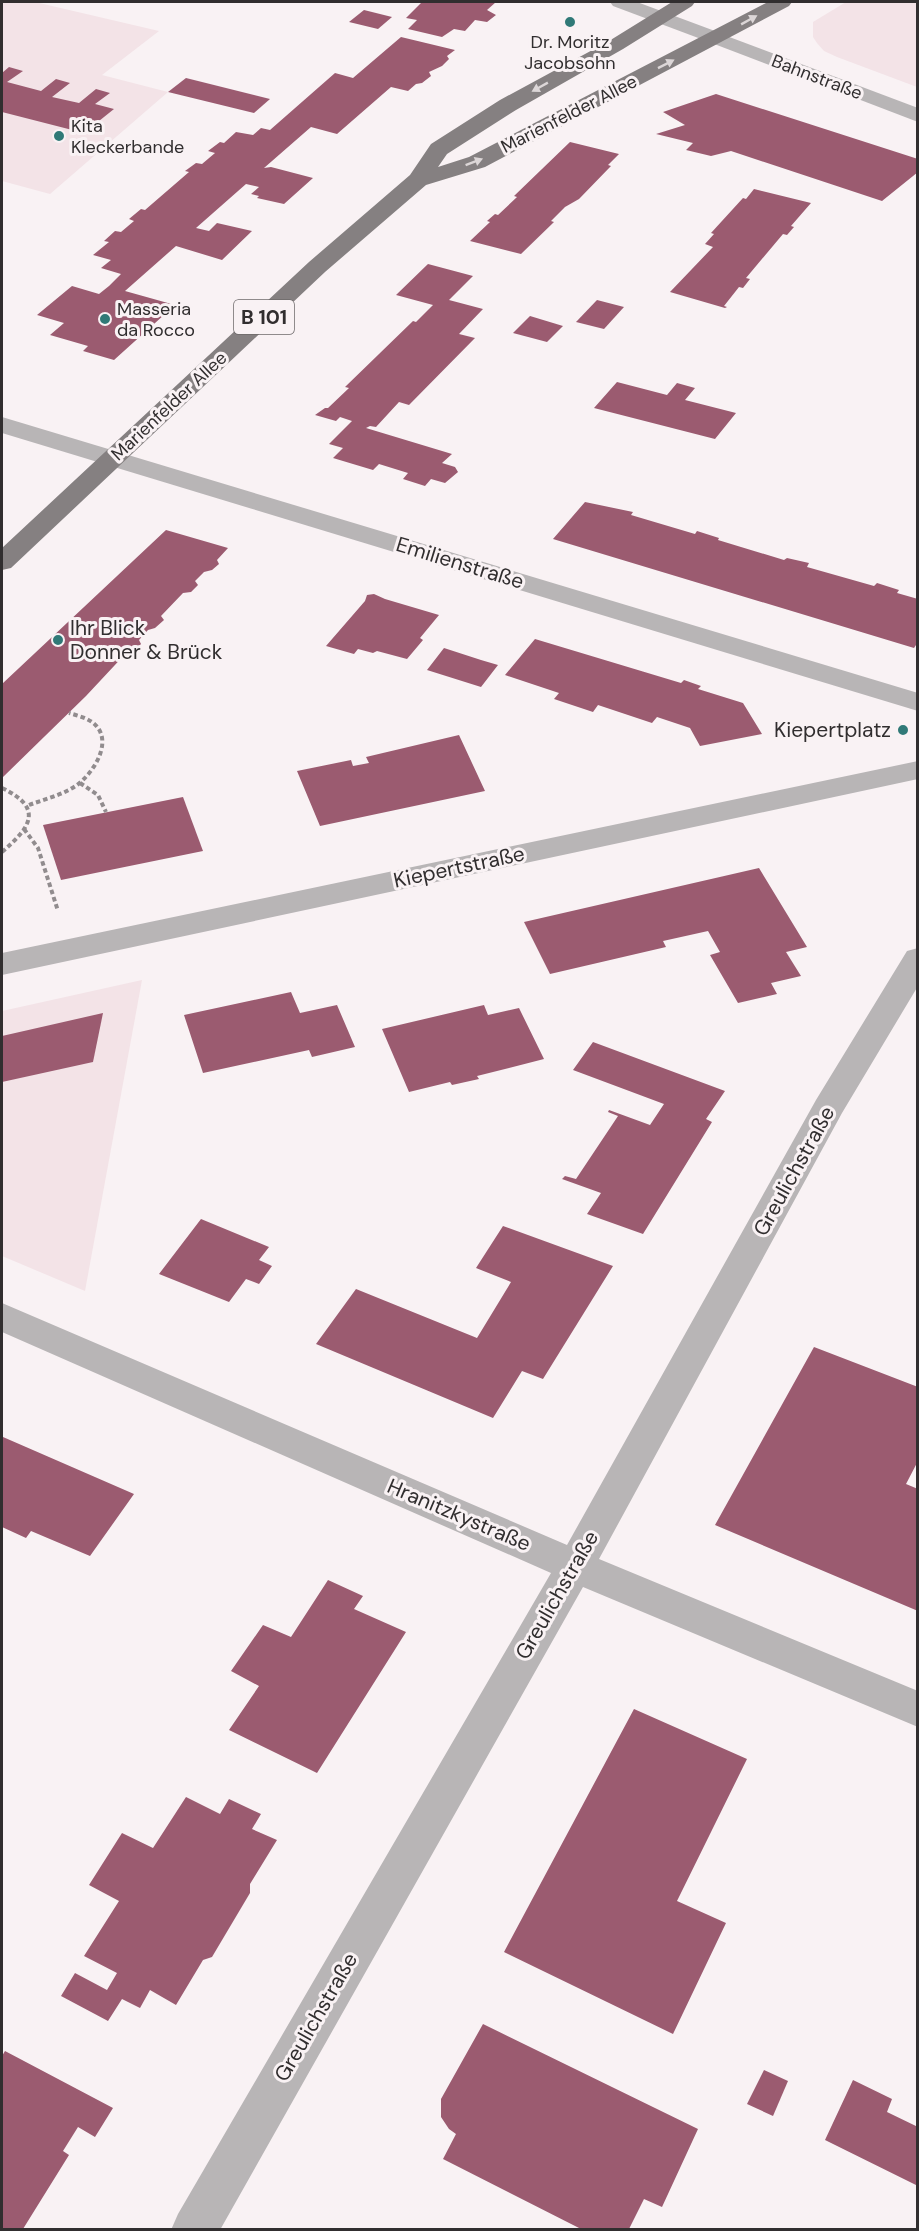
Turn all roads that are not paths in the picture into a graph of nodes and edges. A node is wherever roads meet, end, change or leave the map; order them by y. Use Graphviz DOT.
graph roads {
  1 [pos="620,2"];
  2 [pos="685,2"];
  3 [pos="782,2"];
  4 [pos="661,17"];
  5 [pos="716,38"];
  6 [pos="918,116"];
  7 [pos="418,180"];
  8 [pos="2,425"];
  9 [pos="113,458"];
  10 [pos="2,562"];
  11 [pos="918,702"];
  12 [pos="918,770"];
  13 [pos="918,959"];
  14 [pos="2,964"];
  15 [pos="2,1317"];
  16 [pos="575,1566"];
  17 [pos="918,1710"];
  18 [pos="194,2229"];
  1 -- 4 [label="street"];
  2 -- 4 [label="main road, Marienfelder Allee / B 101"];
  5 -- 3 [label="main road, Marienfelder Allee / B 101, one-way"];
  4 -- 5 [label="street"];
  4 -- 7 [label="main road, Marienfelder Allee / B 101, one-way"];
  5 -- 6 [label="street, Bahnstraße"];
  7 -- 5 [label="main road, Marienfelder Allee / B 101, one-way"];
  7 -- 9 [label="main road, Marienfelder Allee / B 101"];
  8 -- 9 [label="street, Emilienstraße"];
  9 -- 10 [label="main road, Marienfelder Allee / B 101"];
  9 -- 11 [label="street, Emilienstraße"];
  12 -- 14 [label="street, Kiepertstraße"];
  13 -- 16 [label="street, Greulichstraße"];
  15 -- 16 [label="street, Hranitzkystraße"];
  16 -- 17 [label="street, Hranitzkystraße"];
  16 -- 18 [label="street, Greulichstraße"];
}
